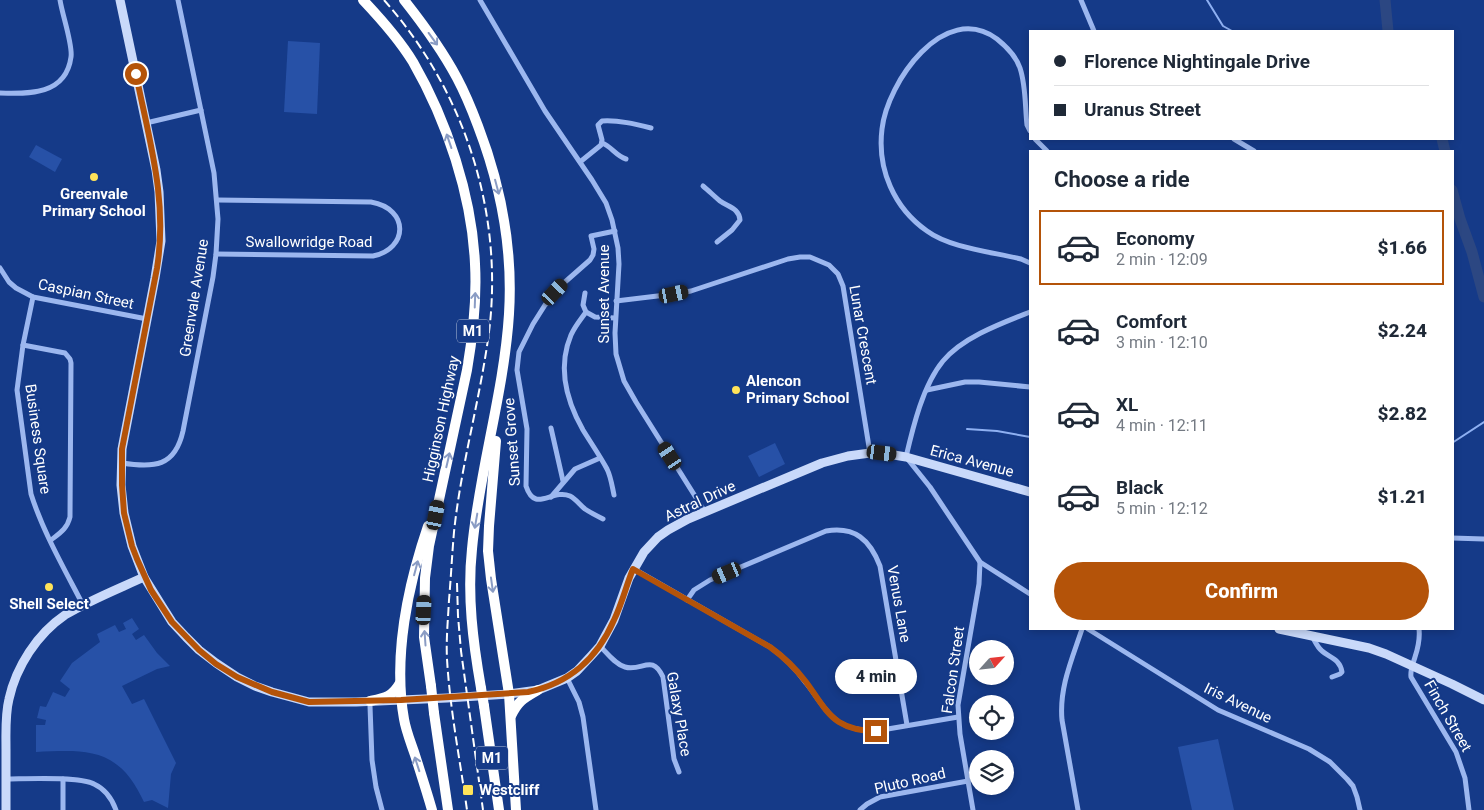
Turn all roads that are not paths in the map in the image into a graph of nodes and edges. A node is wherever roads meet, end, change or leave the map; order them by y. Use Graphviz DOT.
graph roads {
  1 [pos="60,0"];
  2 [pos="120,0"];
  3 [pos="178,0"];
  4 [pos="363,0"];
  5 [pos="404,0"];
  6 [pos="480,0"];
  7 [pos="1081,0"];
  8 [pos="1094,30"];
  9 [pos="0,93"];
  10 [pos="201,110"];
  11 [pos="146,123"];
  12 [pos="651,128"];
  13 [pos="1029,129"];
  14 [pos="1036,140"];
  15 [pos="1236,140"];
  16 [pos="602,143"];
  17 [pos="1046,150"];
  18 [pos="1252,150"];
  19 [pos="626,159"];
  20 [pos="580,162"];
  21 [pos="704,186"];
  22 [pos="217,200"];
  23 [pos="615,231"];
  24 [pos="718,242"];
  25 [pos="216,254"];
  26 [pos="1029,263"];
  27 [pos="0,268"];
  28 [pos="585,293"];
  29 [pos="33,297"];
  30 [pos="616,300"];
  31 [pos="586,312"];
  32 [pos="1029,312"];
  33 [pos="615,318"];
  34 [pos="147,319"];
  35 [pos="23,345"];
  36 [pos="504,362"];
  37 [pos="1029,387"];
  38 [pos="927,390"];
  39 [pos="550,428"];
  40 [pos="870,453"];
  41 [pos="906,457"];
  42 [pos="600,458"];
  43 [pos="122,463"];
  44 [pos="563,482"];
  45 [pos="442,485"];
  46 [pos="1029,492"];
  47 [pos="614,495"];
  48 [pos="551,497"];
  49 [pos="705,512"];
  50 [pos="603,519"];
  51 [pos="1454,538"];
  52 [pos="1484,539"];
  53 [pos="51,540"];
  54 [pos="980,562"];
  55 [pos="633,569"];
  56 [pos="144,577"];
  57 [pos="1029,593"];
  58 [pos="687,600"];
  59 [pos="84,605"];
  60 [pos="1082,630"];
  61 [pos="1090,630"];
  62 [pos="1284,630"];
  63 [pos="1419,630"];
  64 [pos="1312,636"];
  65 [pos="600,646"];
  66 [pos="1413,665"];
  67 [pos="1332,677"];
  68 [pos="568,678"];
  69 [pos="400,683"];
  70 [pos="538,690"];
  71 [pos="509,694"];
  72 [pos="401,700"];
  73 [pos="1484,700"];
  74 [pos="317,702"];
  75 [pos="370,703"];
  76 [pos="511,716"];
  77 [pos="958,717"];
  78 [pos="907,725"];
  79 [pos="679,772"];
  80 [pos="6,779"];
  81 [pos="63,780"];
  82 [pos="968,781"];
  83 [pos="6,810"];
  84 [pos="63,810"];
  85 [pos="116,810"];
  86 [pos="382,810"];
  87 [pos="432,810"];
  88 [pos="448,810"];
  89 [pos="499,810"];
  90 [pos="516,810"];
  91 [pos="596,810"];
  92 [pos="860,810"];
  93 [pos="973,810"];
  94 [pos="1078,810"];
  95 [pos="1360,810"];
  96 [pos="1469,810"];
  1 -- 9 [label="street"];
  2 -- 11 [label="street"];
  3 -- 10 [label="street, Greenvale Avenue"];
  45 -- 4 [label="highway, Higginson Highway / M1, one-way"];
  5 -- 36 [label="highway, M1, one-way"];
  6 -- 20 [label="street, Sunset Avenue"];
  7 -- 8 [label="street"];
  10 -- 11 [label="street"];
  10 -- 22 [label="street, Greenvale Avenue"];
  11 -- 34 [label="street"];
  12 -- 16 [label="street"];
  13 -- 26 [label="street"];
  14 -- 17 [label="street"];
  15 -- 18 [label="street"];
  16 -- 19 [label="street"];
  16 -- 20 [label="street"];
  20 -- 23 [label="street, Sunset Avenue"];
  21 -- 24 [label="street"];
  22 -- 25 [label="street, Greenvale Avenue"];
  22 -- 25 [label="street, Swallowridge Road"];
  23 -- 30 [label="street, Sunset Avenue"];
  23 -- 48 [label="street, Sunset Grove"];
  25 -- 43 [label="street, Greenvale Avenue"];
  27 -- 29 [label="street, Caspian Street"];
  28 -- 31 [label="street"];
  29 -- 34 [label="street, Caspian Street"];
  29 -- 35 [label="street, Business Square"];
  30 -- 33 [label="street, Sunset Avenue"];
  30 -- 40 [label="street, Lunar Crescent"];
  31 -- 33 [label="street"];
  31 -- 42 [label="street"];
  32 -- 38 [label="street"];
  33 -- 49 [label="street, Sunset Avenue"];
  34 -- 43 [label="street"];
  35 -- 53 [label="street, Business Square"];
  35 -- 53 [label="street"];
  36 -- 71 [label="highway, one-way"];
  36 -- 89 [label="highway, M1, one-way, bridge"];
  37 -- 38 [label="street"];
  38 -- 41 [label="street"];
  39 -- 44 [label="street"];
  40 -- 41 [label="street, Astral Drive"];
  40 -- 49 [label="street, Astral Drive"];
  41 -- 46 [label="street, Erica Avenue"];
  41 -- 54 [label="street"];
  42 -- 44 [label="street"];
  42 -- 47 [label="street"];
  43 -- 56 [label="street"];
  44 -- 48 [label="street"];
  69 -- 45 [label="highway, one-way"];
  88 -- 45 [label="highway, Higginson Highway / M1, one-way, bridge"];
  48 -- 50 [label="street, Sunset Grove"];
  49 -- 55 [label="street, Astral Drive"];
  51 -- 52 [label="street"];
  53 -- 59 [label="street, Business Square"];
  54 -- 57 [label="street"];
  54 -- 77 [label="street, Falcon Street"];
  55 -- 58 [label="street"];
  55 -- 65 [label="street, Astral Drive"];
  56 -- 59 [label="street"];
  56 -- 74 [label="street"];
  58 -- 78 [label="street"];
  58 -- 78 [label="street, Venus Lane"];
  59 -- 80 [label="street"];
  60 -- 94 [label="street"];
  61 -- 95 [label="street, Iris Avenue"];
  62 -- 64 [label="street"];
  63 -- 66 [label="street"];
  64 -- 66 [label="street"];
  64 -- 67 [label="street"];
  65 -- 68 [label="street, Astral Drive"];
  65 -- 79 [label="street, Galaxy Place"];
  66 -- 73 [label="street"];
  66 -- 96 [label="street, Finch Street"];
  68 -- 70 [label="street, Astral Drive"];
  68 -- 91 [label="street"];
  69 -- 72 [label="highway"];
  69 -- 75 [label="highway"];
  70 -- 71 [label="street, Astral Drive"];
  70 -- 76 [label="highway"];
  71 -- 72 [label="street, Astral Drive"];
  71 -- 76 [label="highway"];
  72 -- 75 [label="street, Astral Drive"];
  87 -- 72 [label="highway, one-way"];
  74 -- 75 [label="street"];
  74 -- 75 [label="street"];
  75 -- 86 [label="street"];
  76 -- 90 [label="highway"];
  77 -- 78 [label="street"];
  77 -- 82 [label="street, Falcon Street"];
  80 -- 81 [label="street"];
  80 -- 83 [label="street"];
  81 -- 84 [label="street"];
  81 -- 85 [label="street"];
  82 -- 92 [label="street, Pluto Road"];
  82 -- 93 [label="street, Falcon Street"];
}
